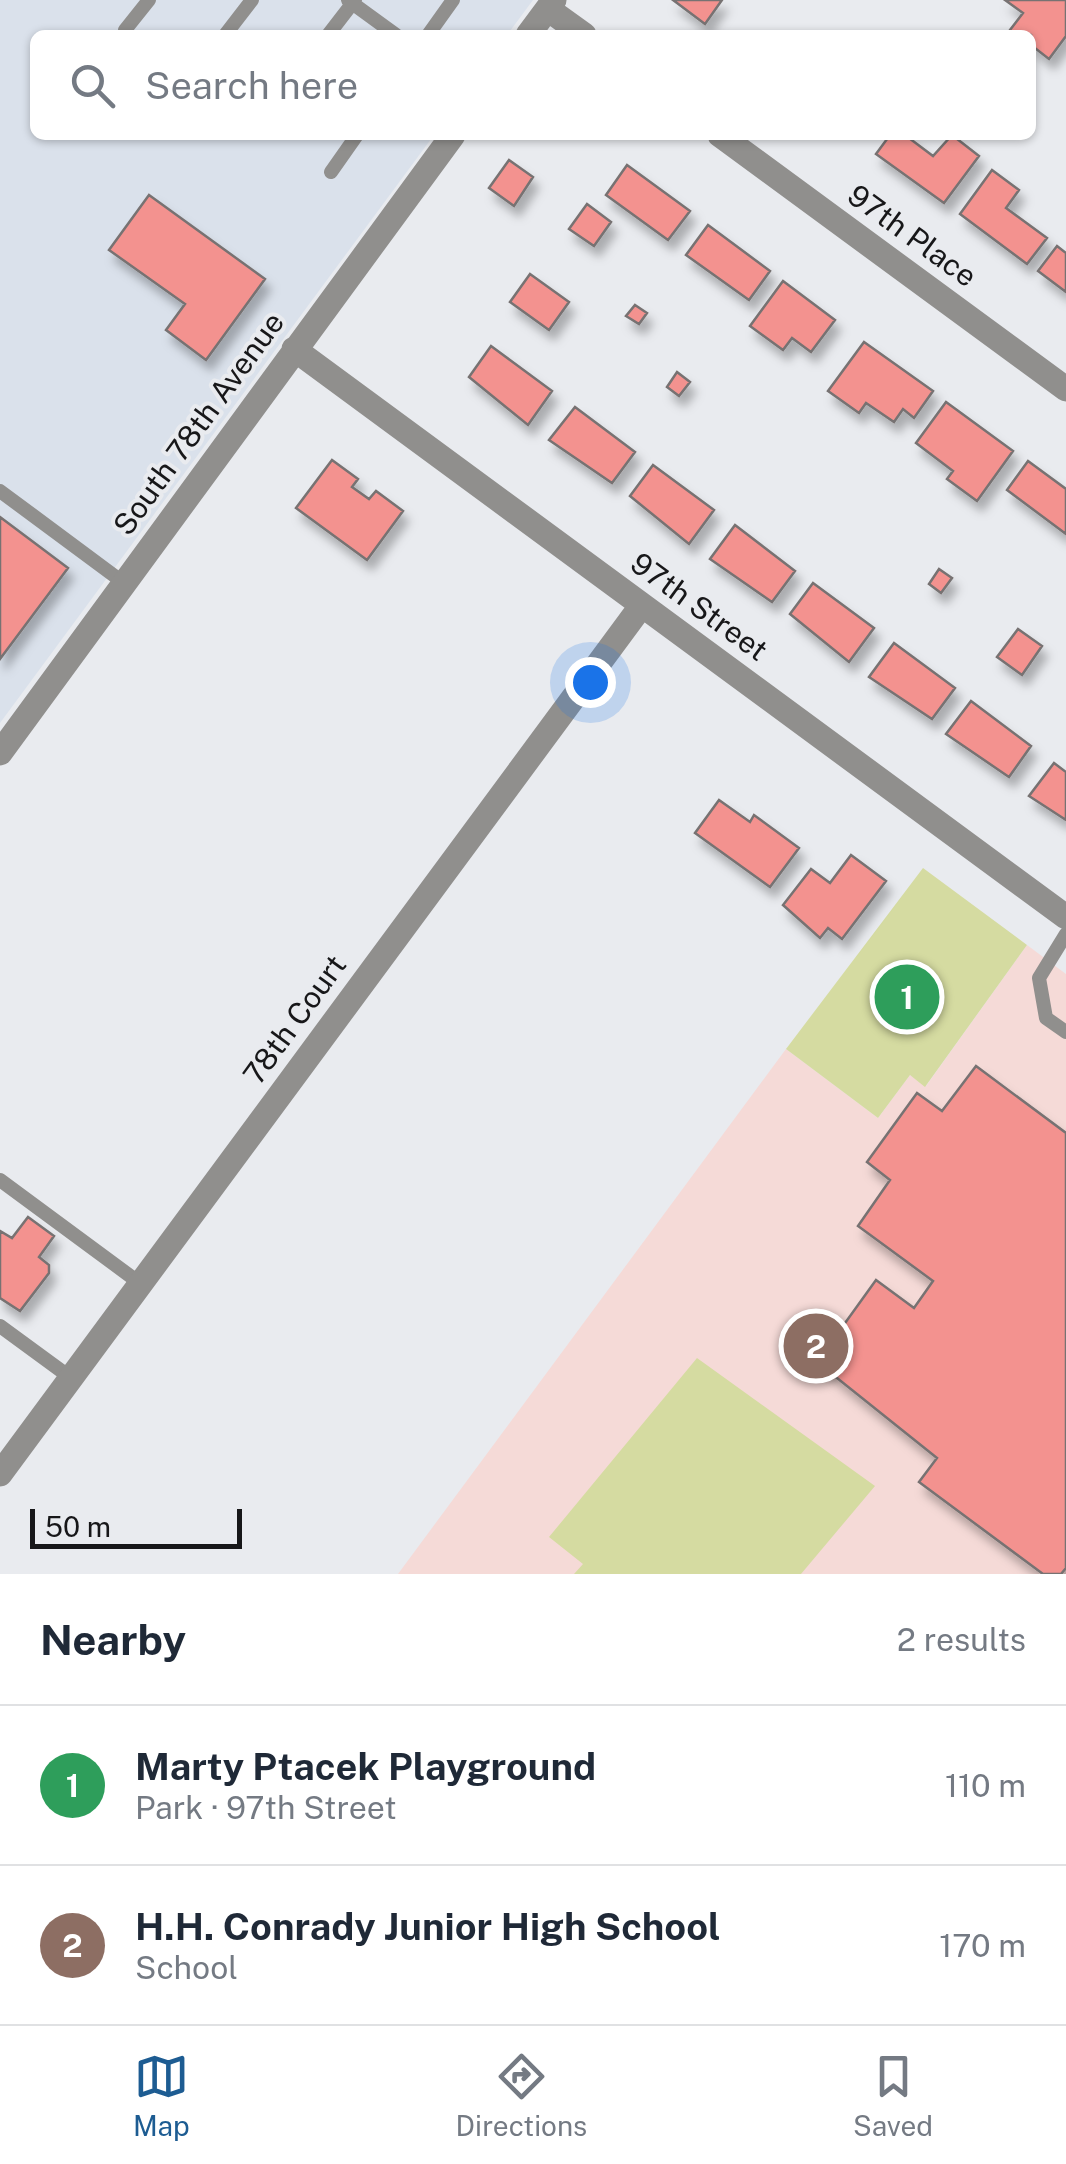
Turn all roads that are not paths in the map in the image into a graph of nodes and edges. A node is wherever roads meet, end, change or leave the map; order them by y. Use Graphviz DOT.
graph roads {
  1 [pos="149,0"];
  2 [pos="252,0"];
  3 [pos="453,0"];
  4 [pos="352,1"];
  5 [pos="551,4"];
  6 [pos="125,30"];
  7 [pos="229,30"];
  8 [pos="332,30"];
  9 [pos="390,30"];
  10 [pos="432,30"];
  11 [pos="532,30"];
  12 [pos="579,30"];
  13 [pos="353,140"];
  14 [pos="449,140"];
  15 [pos="727,140"];
  16 [pos="331,172"];
  17 [pos="294,348"];
  18 [pos="1066,389"];
  19 [pos="0,490"];
  20 [pos="124,583"];
  21 [pos="642,605"];
  22 [pos="0,752"];
  23 [pos="1066,918"];
  24 [pos="1066,934"];
  25 [pos="1066,1032"];
  26 [pos="0,1180"];
  27 [pos="141,1284"];
  28 [pos="0,1326"];
  29 [pos="71,1378"];
  30 [pos="0,1474"];
  1 -- 6 [label="lane"];
  2 -- 7 [label="lane"];
  3 -- 10 [label="lane"];
  4 -- 8 [label="lane"];
  4 -- 9 [label="lane"];
  5 -- 11 [label="street"];
  5 -- 12 [label="street"];
  13 -- 16 [label="lane"];
  14 -- 17 [label="street, South 78th Avenue"];
  15 -- 18 [label="street, 97th Place"];
  17 -- 20 [label="street, South 78th Avenue"];
  17 -- 21 [label="street, 97th Street"];
  19 -- 20 [label="lane"];
  20 -- 22 [label="street, South 78th Avenue"];
  21 -- 23 [label="street, 97th Street"];
  21 -- 27 [label="street, 78th Court"];
  24 -- 25 [label="lane"];
  26 -- 27 [label="lane"];
  27 -- 29 [label="street, 78th Court"];
  28 -- 29 [label="lane"];
  29 -- 30 [label="street, 78th Court"];
}
